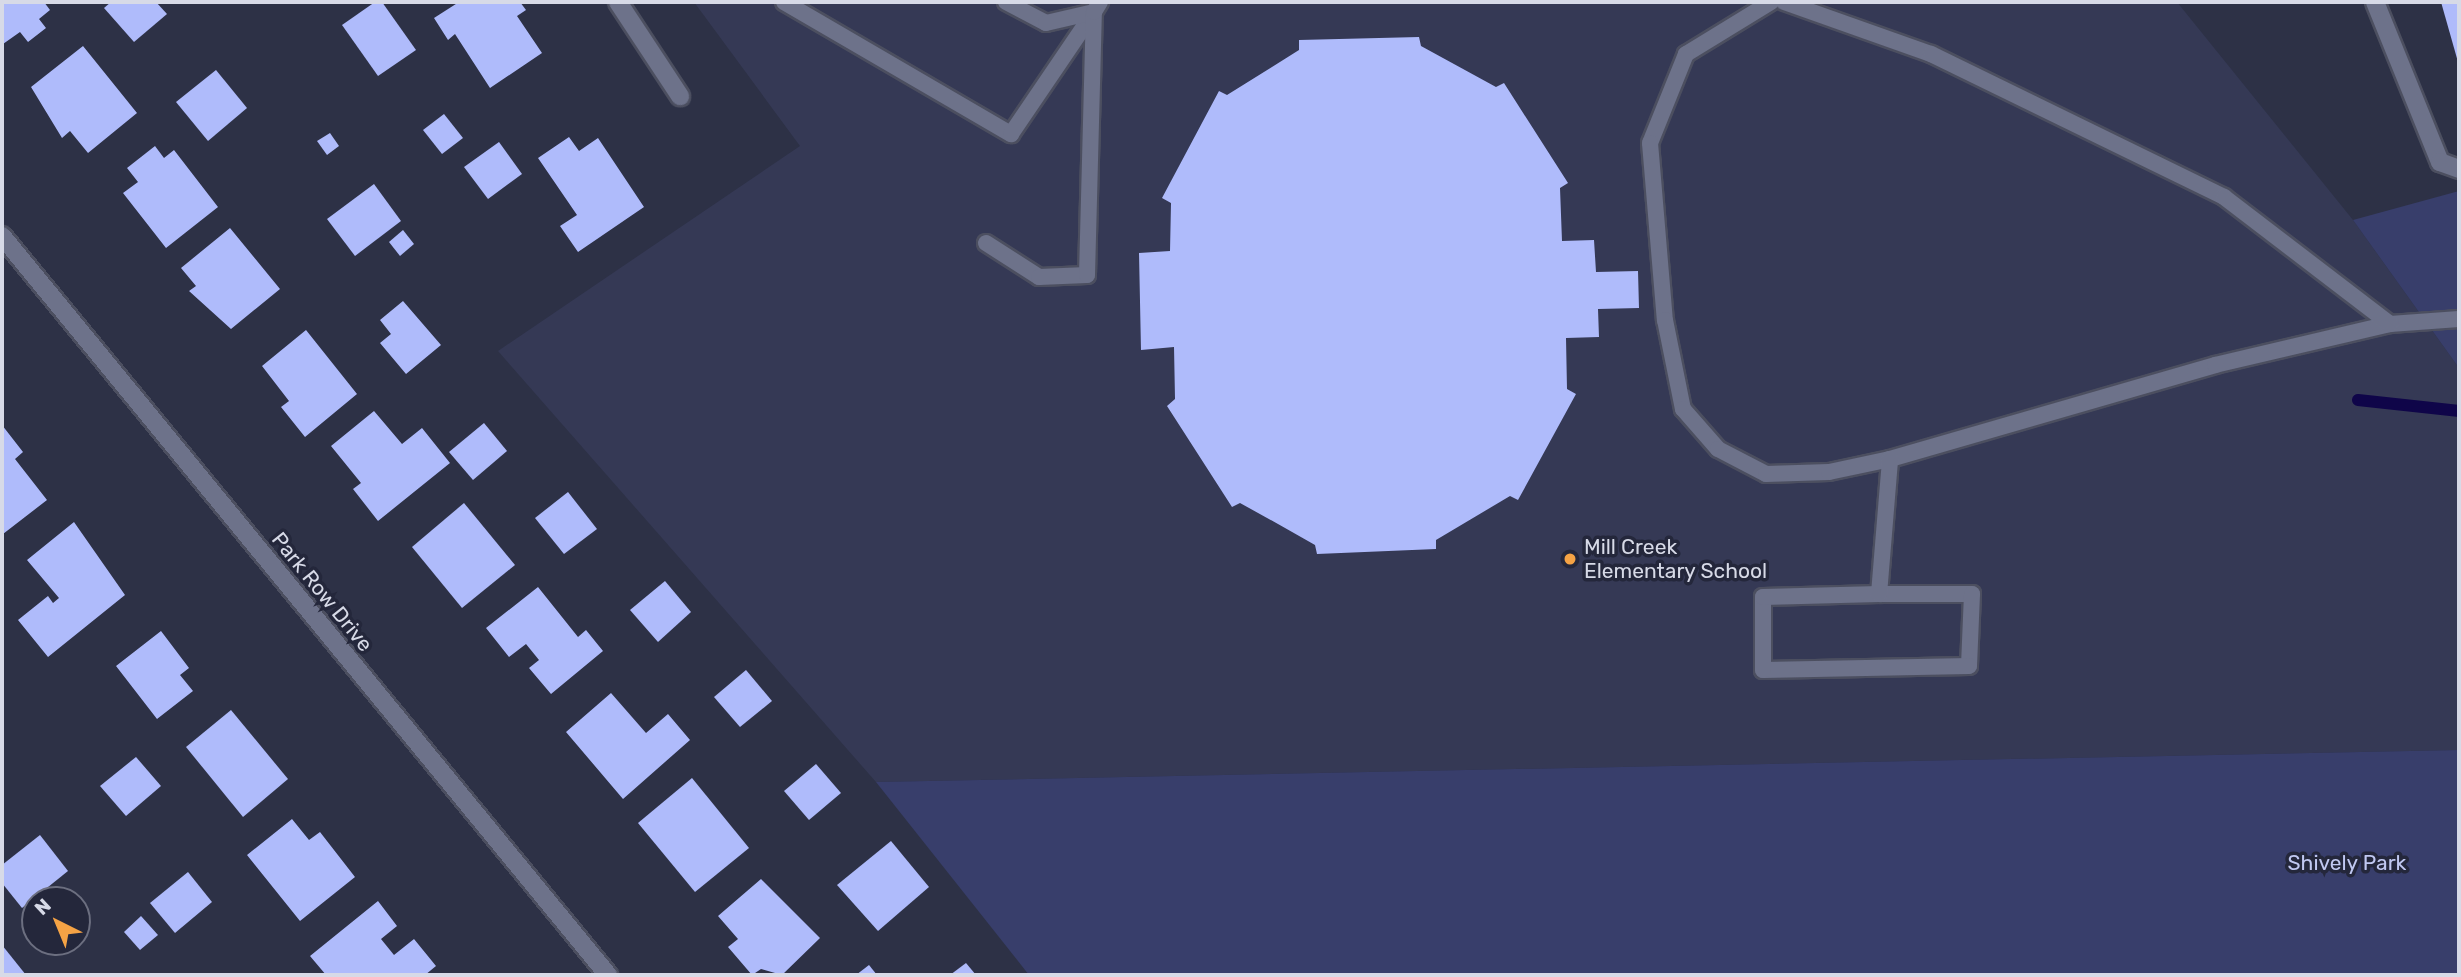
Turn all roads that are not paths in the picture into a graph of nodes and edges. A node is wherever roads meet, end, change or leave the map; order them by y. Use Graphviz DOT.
graph roads {
  1 [pos="618,2"];
  2 [pos="784,2"];
  3 [pos="1006,2"];
  4 [pos="1771,2"];
  5 [pos="1784,2"];
  6 [pos="2375,2"];
  7 [pos="1097,7"];
  8 [pos="680,96"];
  9 [pos="2459,169"];
  10 [pos="2,236"];
  11 [pos="986,243"];
  12 [pos="2459,318"];
  13 [pos="2390,324"];
  14 [pos="1890,459"];
  15 [pos="1880,594"];
  16 [pos="608,975"];
  1 -- 8 [label="street"];
  2 -- 7 [label="lane"];
  3 -- 7 [label="lane"];
  4 -- 14 [label="lane"];
  5 -- 13 [label="lane"];
  6 -- 9 [label="street"];
  7 -- 11 [label="lane"];
  10 -- 16 [label="street, Park Row Drive"];
  12 -- 13 [label="lane"];
  13 -- 14 [label="lane"];
  14 -- 15 [label="lane"];
  15 -- 15 [label="lane"];
}
